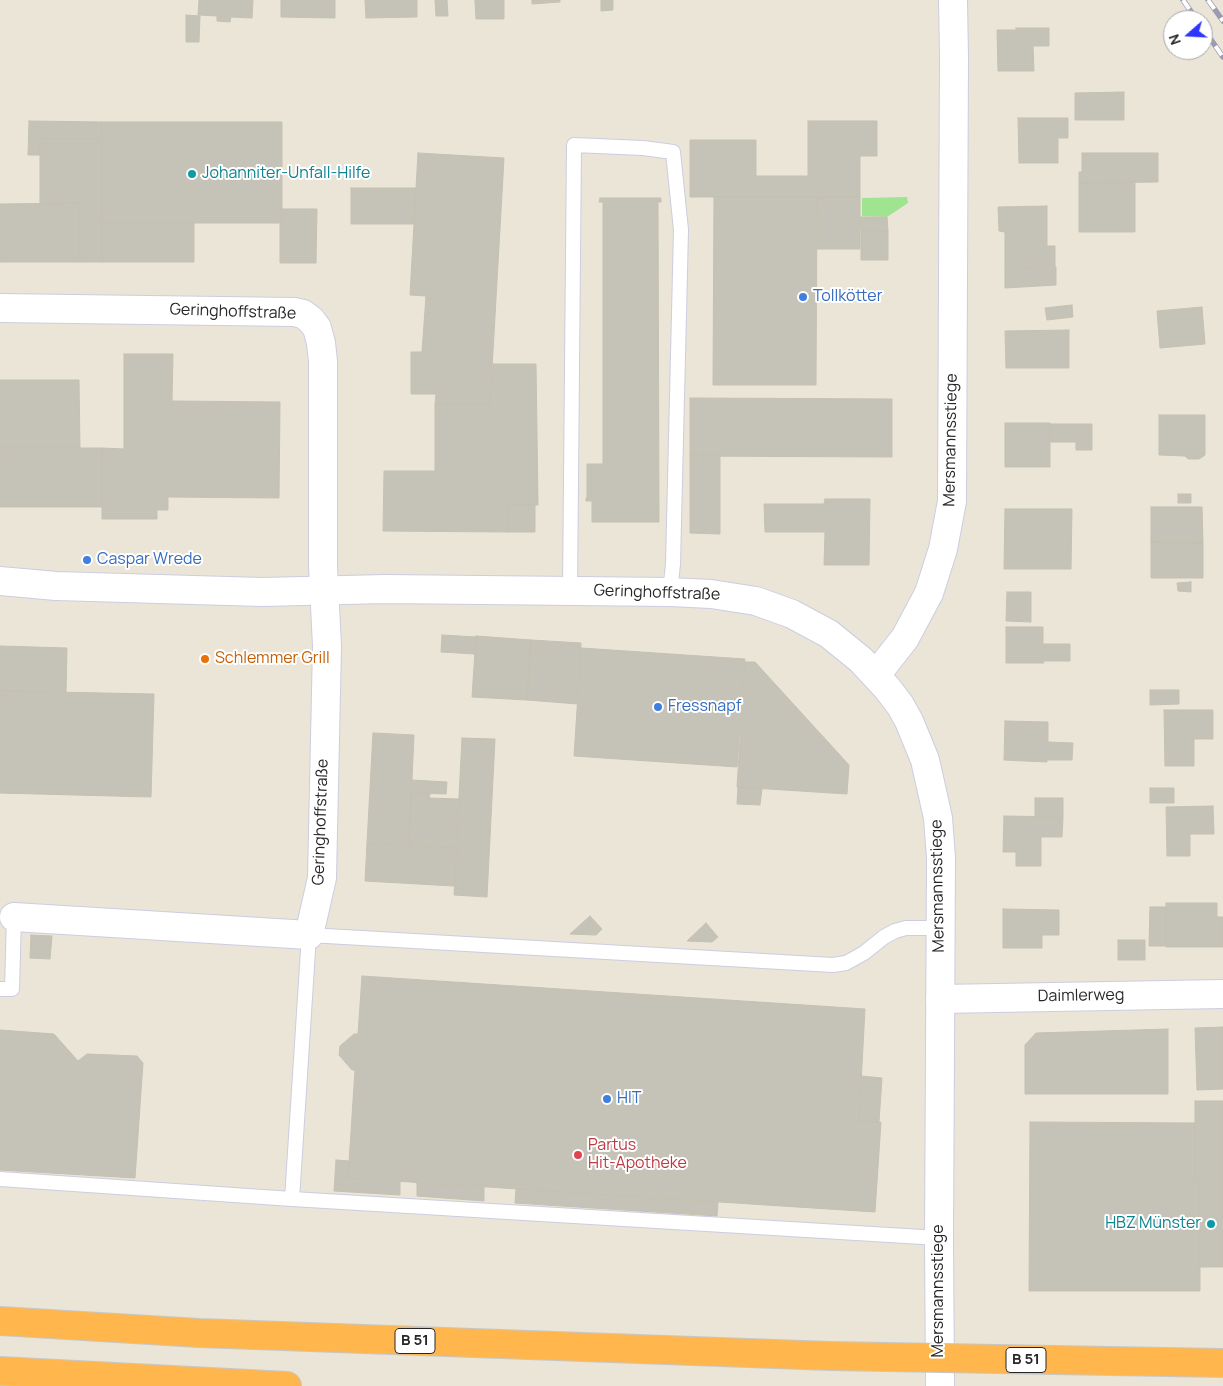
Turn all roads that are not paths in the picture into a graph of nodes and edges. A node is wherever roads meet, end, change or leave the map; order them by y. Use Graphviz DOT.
graph roads {
  1 [pos="953,0"];
  2 [pos="0,308"];
  3 [pos="0,581"];
  4 [pos="570,590"];
  5 [pos="324,591"];
  6 [pos="670,592"];
  7 [pos="876,674"];
  8 [pos="14,917"];
  9 [pos="940,928"];
  10 [pos="310,935"];
  11 [pos="0,989"];
  12 [pos="1223,994"];
  13 [pos="940,999"];
  14 [pos="0,1179"];
  15 [pos="292,1199"];
  16 [pos="939,1238"];
  17 [pos="0,1321"];
  18 [pos="1223,1363"];
  19 [pos="0,1372"];
  20 [pos="287,1386"];
  21 [pos="940,1386"];
  1 -- 7 [label="street, Mersmannsstiege"];
  2 -- 5 [label="street, Geringhoffstraße"];
  3 -- 5 [label="street, Geringhoffstraße"];
  4 -- 5 [label="street, Geringhoffstraße"];
  4 -- 6 [label="street, Geringhoffstraße"];
  4 -- 6 [label="lane"];
  5 -- 10 [label="street, Geringhoffstraße"];
  6 -- 7 [label="street, Geringhoffstraße"];
  7 -- 9 [label="street, Mersmannsstiege"];
  8 -- 10 [label="street"];
  8 -- 11 [label="lane"];
  9 -- 10 [label="lane"];
  9 -- 13 [label="street, Mersmannsstiege"];
  10 -- 15 [label="lane"];
  12 -- 13 [label="street, Daimlerweg"];
  13 -- 16 [label="street, Mersmannsstiege"];
  14 -- 15 [label="lane"];
  15 -- 16 [label="lane"];
  16 -- 21 [label="street, Mersmannsstiege"];
  17 -- 18 [label="highway, B 51, bridge"];
  19 -- 20 [label="highway"];
}
